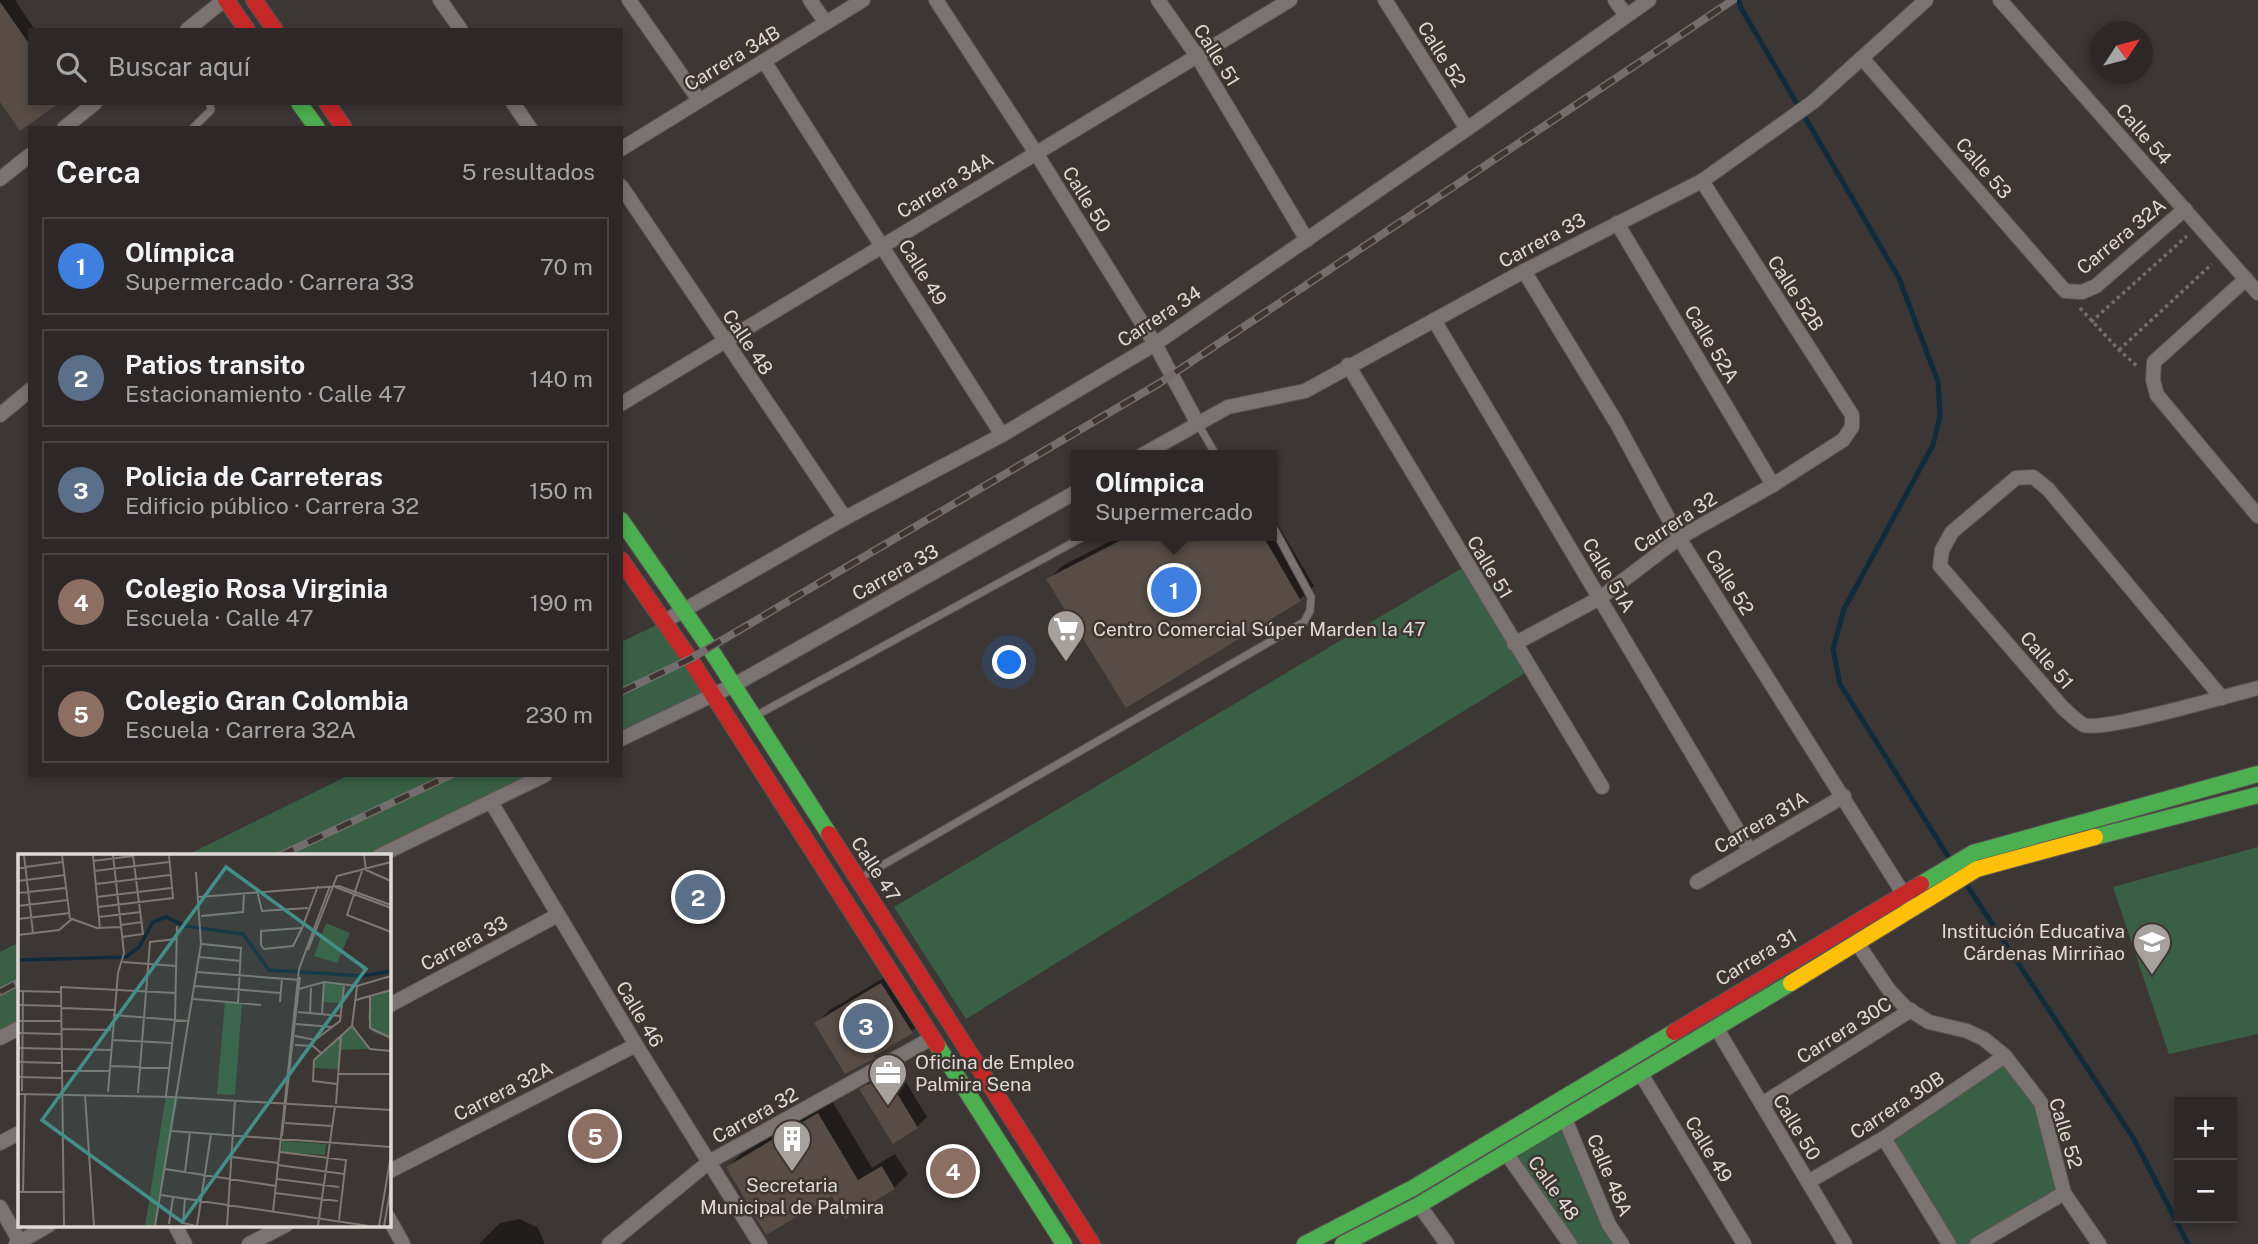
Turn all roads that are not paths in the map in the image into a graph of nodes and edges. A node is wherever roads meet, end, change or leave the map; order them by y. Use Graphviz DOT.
graph roads {
  1 [pos="225,0"];
  2 [pos="254,0"];
  3 [pos="440,0"];
  4 [pos="629,0"];
  5 [pos="810,0"];
  6 [pos="863,0"];
  7 [pos="936,0"];
  8 [pos="1158,0"];
  9 [pos="1290,0"];
  10 [pos="1385,0"];
  11 [pos="1615,0"];
  12 [pos="1649,0"];
  13 [pos="1926,0"];
  14 [pos="2000,0"];
  15 [pos="1626,15"];
  16 [pos="826,23"];
  17 [pos="190,28"];
  18 [pos="246,28"];
  19 [pos="274,28"];
  20 [pos="460,28"];
  21 [pos="1197,57"];
  22 [pos="1862,58"];
  23 [pos="764,61"];
  24 [pos="699,100"];
  25 [pos="93,105"];
  26 [pos="210,105"];
  27 [pos="300,105"];
  28 [pos="328,105"];
  29 [pos="514,105"];
  30 [pos="66,126"];
  31 [pos="195,126"];
  32 [pos="316,126"];
  33 [pos="343,126"];
  34 [pos="529,126"];
  35 [pos="1467,129"];
  36 [pos="623,148"];
  37 [pos="1035,152"];
  38 [pos="28,157"];
  39 [pos="0,179"];
  40 [pos="1702,181"];
  41 [pos="623,189"];
  42 [pos="2185,209"];
  43 [pos="1617,223"];
  44 [pos="1307,240"];
  45 [pos="883,246"];
  46 [pos="1524,271"];
  47 [pos="2246,279"];
  48 [pos="2082,292"];
  49 [pos="2258,293"];
  50 [pos="1434,320"];
  51 [pos="724,342"];
  52 [pos="1154,344"];
  53 [pos="1348,365"];
  54 [pos="28,392"];
  55 [pos="623,403"];
  56 [pos="0,415"];
  57 [pos="1198,424"];
  58 [pos="1852,427"];
  59 [pos="1002,435"];
  60 [pos="1151,450"];
  61 [pos="1213,450"];
  62 [pos="1773,485"];
  63 [pos="1071,495"];
  64 [pos="2258,516"];
  65 [pos="845,518"];
  66 [pos="623,523"];
  67 [pos="1277,534"];
  68 [pos="1679,538"];
  69 [pos="1076,541"];
  70 [pos="623,563"];
  71 [pos="1601,597"];
  72 [pos="685,610"];
  73 [pos="664,621"];
  74 [pos="1514,644"];
  75 [pos="734,685"];
  76 [pos="2258,688"];
  77 [pos="712,695"];
  78 [pos="2222,698"];
  79 [pos="754,717"];
  80 [pos="623,738"];
  81 [pos="2258,774"];
  82 [pos="541,777"];
  83 [pos="1601,787"];
  84 [pos="2258,795"];
  85 [pos="1844,796"];
  86 [pos="491,802"];
  87 [pos="1750,851"];
  88 [pos="383,854"];
  89 [pos="858,879"];
  90 [pos="1697,882"];
  91 [pos="1939,883"];
  92 [pos="1903,894"];
  93 [pos="1912,909"];
  94 [pos="558,915"];
  95 [pos="1857,943"];
  96 [pos="390,1005"];
  97 [pos="1911,1010"];
  98 [pos="18,1029"];
  99 [pos="1717,1029"];
  100 [pos="0,1038"];
  101 [pos="932,1038"];
  102 [pos="636,1045"];
  103 [pos="2005,1056"];
  104 [pos="1641,1074"];
  105 [pos="1762,1104"];
  106 [pos="1565,1119"];
  107 [pos="18,1134"];
  108 [pos="1884,1138"];
  109 [pos="0,1143"];
  110 [pos="1506,1153"];
  111 [pos="709,1163"];
  112 [pos="390,1171"];
  113 [pos="1808,1182"];
  114 [pos="2064,1193"];
  115 [pos="1419,1205"];
  116 [pos="0,1207"];
  117 [pos="390,1221"];
  118 [pos="47,1226"];
  119 [pos="176,1226"];
  120 [pos="284,1226"];
  121 [pos="18,1243"];
  122 [pos="1307,1243"];
  123 [pos="185,1244"];
  124 [pos="249,1244"];
  125 [pos="402,1244"];
  126 [pos="609,1244"];
  127 [pos="760,1244"];
  128 [pos="1064,1244"];
  129 [pos="1092,1244"];
  130 [pos="1343,1244"];
  131 [pos="1447,1244"];
  132 [pos="1570,1244"];
  133 [pos="1622,1244"];
  134 [pos="1744,1244"];
  135 [pos="1845,1244"];
  136 [pos="1949,1244"];
  137 [pos="1977,1244"];
  138 [pos="2099,1244"];
  1 -- 17 [label="street"];
  1 -- 18 [label="street"];
  2 -- 19 [label="street"];
  3 -- 20 [label="street"];
  4 -- 24 [label="street"];
  5 -- 16 [label="street"];
  6 -- 16 [label="street, Carrera 34B"];
  7 -- 37 [label="street, Calle 50"];
  8 -- 21 [label="street, Calle 51"];
  9 -- 21 [label="street, Carrera 34A"];
  10 -- 35 [label="street, Calle 52"];
  11 -- 15 [label="street"];
  12 -- 15 [label="street, Carrera 34"];
  13 -- 22 [label="street, Carrera 33"];
  14 -- 42 [label="street, Calle 54"];
  15 -- 35 [label="street, Carrera 34"];
  16 -- 23 [label="street, Carrera 34B"];
  21 -- 37 [label="street, Carrera 34A"];
  21 -- 44 [label="street, Calle 51"];
  22 -- 40 [label="street, Carrera 33"];
  22 -- 48 [label="street, Calle 53"];
  23 -- 24 [label="street, Carrera 34B"];
  23 -- 45 [label="street, Calle 49"];
  24 -- 36 [label="street, Carrera 34B"];
  25 -- 30 [label="street"];
  26 -- 31 [label="lane"];
  27 -- 32 [label="street"];
  28 -- 33 [label="street"];
  29 -- 34 [label="street"];
  35 -- 44 [label="street, Carrera 34"];
  37 -- 45 [label="street, Carrera 34A"];
  37 -- 52 [label="street, Calle 50"];
  38 -- 39 [label="street"];
  40 -- 43 [label="street, Carrera 33"];
  40 -- 58 [label="street, Calle 52B"];
  41 -- 51 [label="street, Calle 48"];
  42 -- 47 [label="street, Calle 54"];
  42 -- 48 [label="street, Carrera 32A"];
  43 -- 46 [label="street, Carrera 33"];
  43 -- 62 [label="street, Calle 52A"];
  44 -- 52 [label="street, Carrera 34"];
  45 -- 51 [label="street, Carrera 34A"];
  45 -- 59 [label="street, Calle 49"];
  46 -- 50 [label="street, Carrera 33"];
  46 -- 68 [label="street, Calle 52"];
  47 -- 49 [label="street, Calle 54"];
  47 -- 64 [label="street"];
  50 -- 53 [label="street, Carrera 33"];
  50 -- 71 [label="street, Calle 51A"];
  51 -- 55 [label="street, Carrera 34A"];
  51 -- 65 [label="street, Calle 48"];
  52 -- 57 [label="street, Calle 50"];
  52 -- 59 [label="street, Carrera 34"];
  53 -- 57 [label="street, Carrera 33"];
  53 -- 74 [label="street, Calle 51"];
  54 -- 56 [label="street"];
  57 -- 60 [label="street, Carrera 33"];
  57 -- 61 [label="lane"];
  58 -- 62 [label="street, Carrera 32"];
  59 -- 65 [label="street, Carrera 34"];
  62 -- 68 [label="street, Carrera 32"];
  63 -- 75 [label="street, Carrera 33"];
  65 -- 72 [label="street, Carrera 34"];
  66 -- 72 [label="street, Calle 47"];
  67 -- 89 [label="lane"];
  68 -- 71 [label="street, Carrera 32"];
  68 -- 85 [label="street, Calle 52"];
  69 -- 79 [label="lane"];
  70 -- 73 [label="street"];
  71 -- 74 [label="street, Carrera 32"];
  71 -- 87 [label="street, Calle 51A"];
  72 -- 73 [label="street, Carrera 34"];
  72 -- 75 [label="street, Calle 47"];
  73 -- 77 [label="street"];
  74 -- 83 [label="street, Calle 51"];
  75 -- 77 [label="street"];
  75 -- 79 [label="street, Calle 47"];
  76 -- 78 [label="street"];
  77 -- 80 [label="street"];
  77 -- 101 [label="street"];
  78 -- 78 [label="street, Calle 51"];
  79 -- 89 [label="street, Calle 47"];
  81 -- 91 [label="street, Carrera 31"];
  82 -- 86 [label="street"];
  84 -- 91 [label="street, Carrera 31"];
  85 -- 87 [label="street, Carrera 31A"];
  85 -- 92 [label="street, Calle 52"];
  86 -- 88 [label="street"];
  86 -- 94 [label="street, Calle 46"];
  87 -- 90 [label="street, Carrera 31A"];
  89 -- 129 [label="street, Calle 47"];
  91 -- 92 [label="street, Carrera 31"];
  91 -- 93 [label="street, Carrera 31"];
  92 -- 93 [label="street, Calle 52"];
  92 -- 122 [label="street, Carrera 31"];
  93 -- 95 [label="street, Carrera 31"];
  94 -- 96 [label="street, Carrera 33"];
  94 -- 102 [label="street, Calle 46"];
  95 -- 97 [label="street, Calle 52"];
  95 -- 99 [label="street, Carrera 31"];
  97 -- 103 [label="street, Calle 52"];
  97 -- 105 [label="street, Carrera 30C"];
  98 -- 100 [label="street"];
  99 -- 104 [label="street, Carrera 31"];
  99 -- 105 [label="street, Calle 50"];
  101 -- 111 [label="street, Carrera 32"];
  101 -- 128 [label="street"];
  102 -- 111 [label="street, Calle 46"];
  102 -- 112 [label="street, Carrera 32A"];
  103 -- 108 [label="street, Carrera 30B"];
  103 -- 114 [label="street, Calle 52"];
  104 -- 106 [label="street, Carrera 31"];
  104 -- 134 [label="street, Calle 49"];
  105 -- 113 [label="street, Calle 50"];
  106 -- 110 [label="street, Carrera 31"];
  106 -- 133 [label="street, Calle 48A"];
  107 -- 109 [label="street"];
  108 -- 113 [label="street, Carrera 30B"];
  108 -- 136 [label="street"];
  110 -- 115 [label="street, Carrera 31"];
  110 -- 132 [label="street, Calle 48"];
  111 -- 126 [label="street, Carrera 32"];
  111 -- 127 [label="street, Calle 46"];
  113 -- 135 [label="street, Calle 50"];
  114 -- 137 [label="street"];
  114 -- 138 [label="street, Calle 52"];
  115 -- 130 [label="street, Carrera 31"];
  115 -- 131 [label="street"];
  116 -- 121 [label="street"];
  117 -- 125 [label="street"];
  118 -- 121 [label="street"];
  119 -- 123 [label="street"];
  120 -- 124 [label="street"];
}
